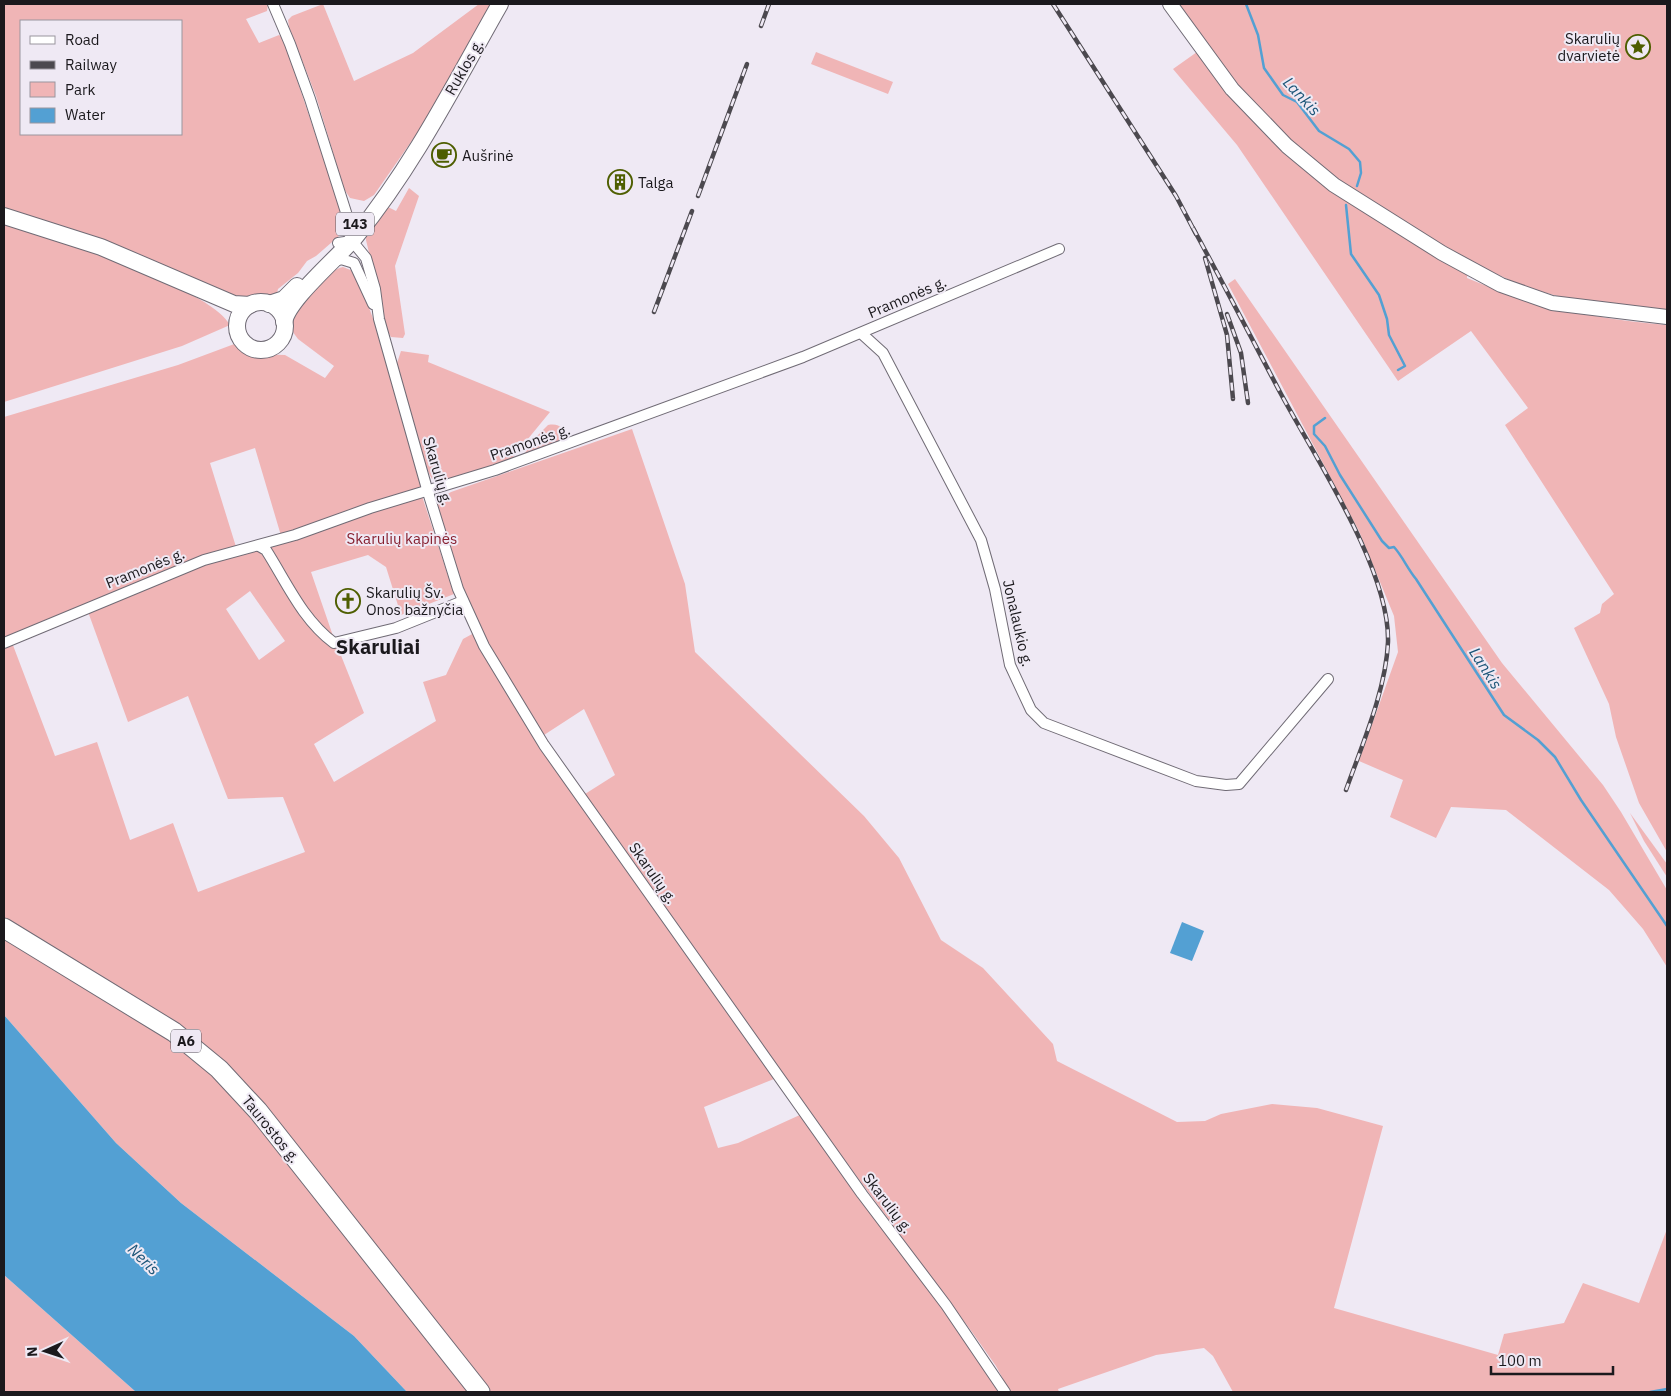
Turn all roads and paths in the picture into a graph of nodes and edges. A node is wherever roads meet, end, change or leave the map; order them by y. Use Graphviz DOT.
graph roads {
  1 [pos="273,4"];
  2 [pos="500,4"];
  3 [pos="1170,4"];
  4 [pos="4,216"];
  5 [pos="347,237"];
  6 [pos="1059,248"];
  7 [pos="333,262"];
  8 [pos="192,288"];
  9 [pos="269,304"];
  10 [pos="250,305"];
  11 [pos="1667,317"];
  12 [pos="379,319"];
  13 [pos="284,322"];
  14 [pos="237,326"];
  15 [pos="861,332"];
  16 [pos="427,489"];
  17 [pos="259,546"];
  18 [pos="463,601"];
  19 [pos="4,643"];
  20 [pos="1328,678"];
  21 [pos="4,928"];
  22 [pos="480,1392"];
  23 [pos="1005,1392"];
  1 -- 5 [label="street, Skarulių g."];
  2 -- 5 [label="main road, Ruklos g. / 143"];
  3 -- 11 [label="main road"];
  4 -- 8 [label="main road, 143"];
  5 -- 7 [label="main road, 143"];
  5 -- 9 [label="main road, 143"];
  5 -- 12 [label="street, Skarulių g."];
  6 -- 15 [label="street, Pramonės g."];
  7 -- 12 [label="street, Skarulių g."];
  7 -- 13 [label="main road, 143"];
  8 -- 10 [label="main road, 143"];
  8 -- 14 [label="main road, 143"];
  9 -- 10 [label="main road, 143"];
  9 -- 13 [label="main road"];
  10 -- 14 [label="main road"];
  12 -- 16 [label="street, Skarulių g."];
  13 -- 14 [label="main road, 143"];
  15 -- 16 [label="street, Pramonės g."];
  15 -- 20 [label="street, Jonalaukio g."];
  16 -- 17 [label="street, Pramonės g."];
  16 -- 18 [label="street, Skarulių g."];
  17 -- 18 [label="street"];
  17 -- 19 [label="street, Pramonės g."];
  18 -- 23 [label="street, Skarulių g."];
  21 -- 22 [label="highway, Taurostos g. / A6"];
}
